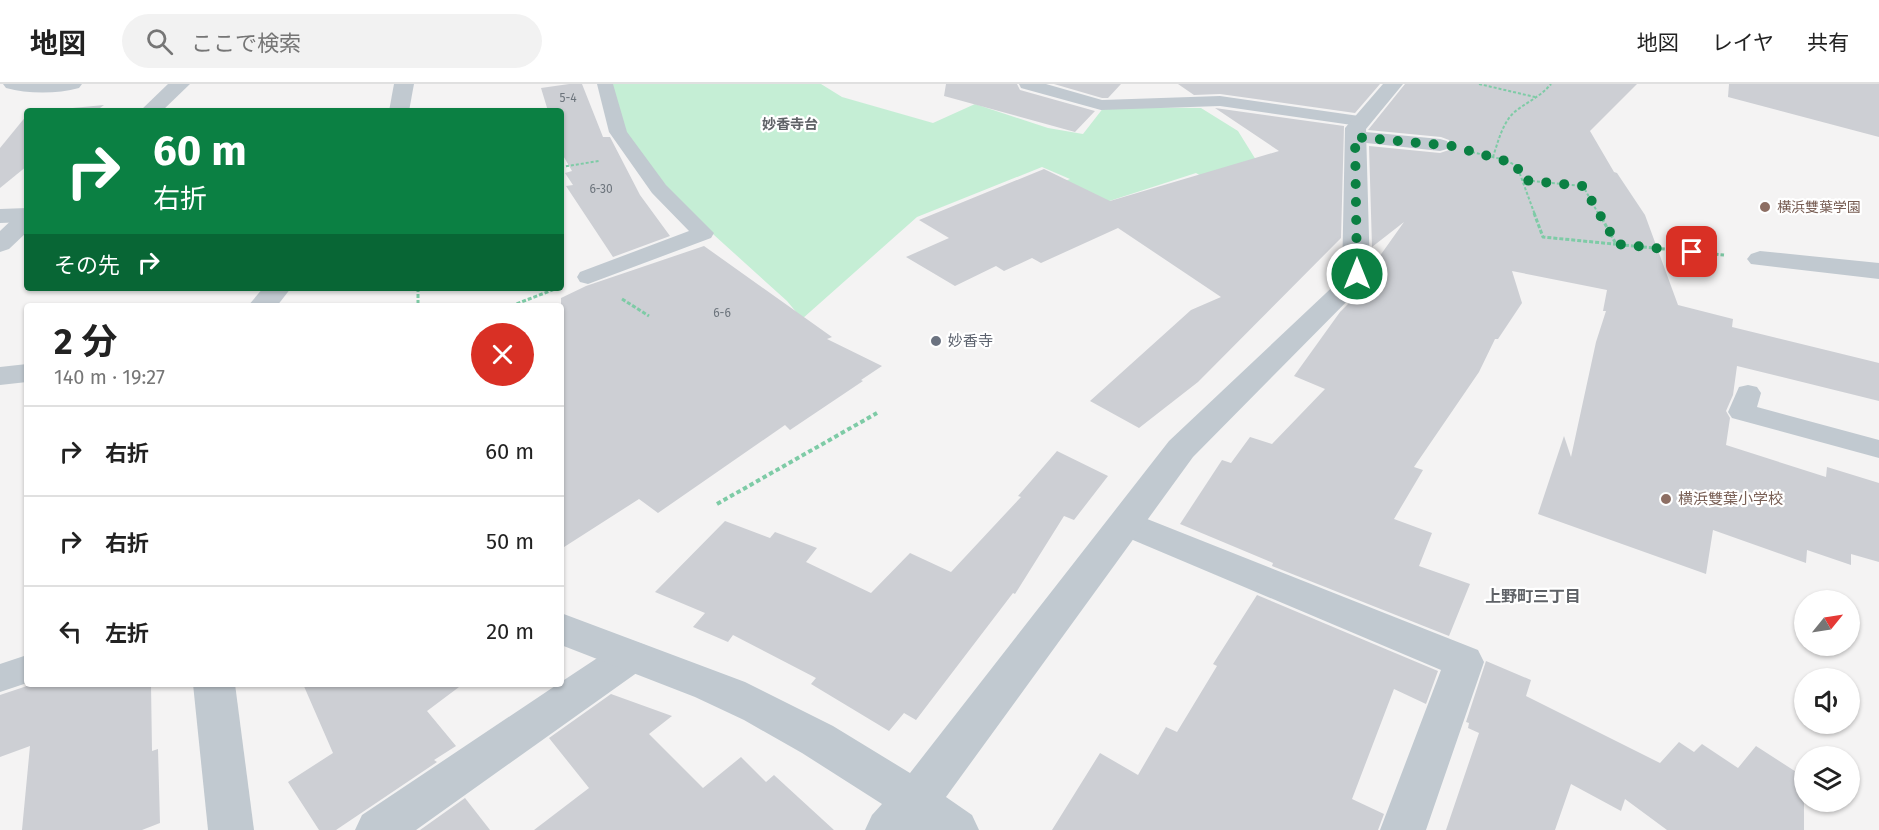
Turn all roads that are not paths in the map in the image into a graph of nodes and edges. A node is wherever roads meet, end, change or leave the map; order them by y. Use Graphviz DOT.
graph roads {
  1 [pos="13,84"];
  2 [pos="72,84"];
  3 [pos="180,84"];
  4 [pos="404,84"];
  5 [pos="605,84"];
  6 [pos="1027,84"];
  7 [pos="1392,84"];
  8 [pos="1241,87"];
  9 [pos="1220,101"];
  10 [pos="153,108"];
  11 [pos="400,108"];
  12 [pos="1357,129"];
  13 [pos="1440,144"];
  14 [pos="0,216"];
  15 [pos="24,217"];
  16 [pos="24,220"];
  17 [pos="0,244"];
  18 [pos="1760,259"];
  19 [pos="1879,271"];
  20 [pos="588,277"];
  21 [pos="275,291"];
  22 [pos="265,303"];
  23 [pos="24,373"];
  24 [pos="0,376"];
  25 [pos="1748,393"];
  26 [pos="1879,448"];
  27 [pos="1127,523"];
  28 [pos="564,629"];
  29 [pos="631,656"];
  30 [pos="24,670"];
  31 [pos="0,678"];
  32 [pos="214,687"];
  33 [pos="902,816"];
  34 [pos="231,830"];
  35 [pos="378,830"];
  36 [pos="956,830"];
  37 [pos="1403,830"];
  1 -- 2 [label="street"];
  3 -- 10 [label="street"];
  4 -- 11 [label="street"];
  5 -- 20 [label="lane"];
  6 -- 9 [label="lane"];
  7 -- 12 [label="street"];
  8 -- 9 [label="lane"];
  9 -- 12 [label="lane"];
  12 -- 13 [label="lane"];
  12 -- 27 [label="street"];
  14 -- 15 [label="street"];
  16 -- 17 [label="street"];
  18 -- 19 [label="street"];
  21 -- 22 [label="street"];
  23 -- 24 [label="street"];
  25 -- 26 [label="lane"];
  27 -- 33 [label="street"];
  27 -- 37 [label="street"];
  28 -- 29 [label="street"];
  29 -- 33 [label="street"];
  29 -- 35 [label="street"];
  30 -- 31 [label="lane"];
  32 -- 34 [label="street"];
  33 -- 36 [label="street"];
}
